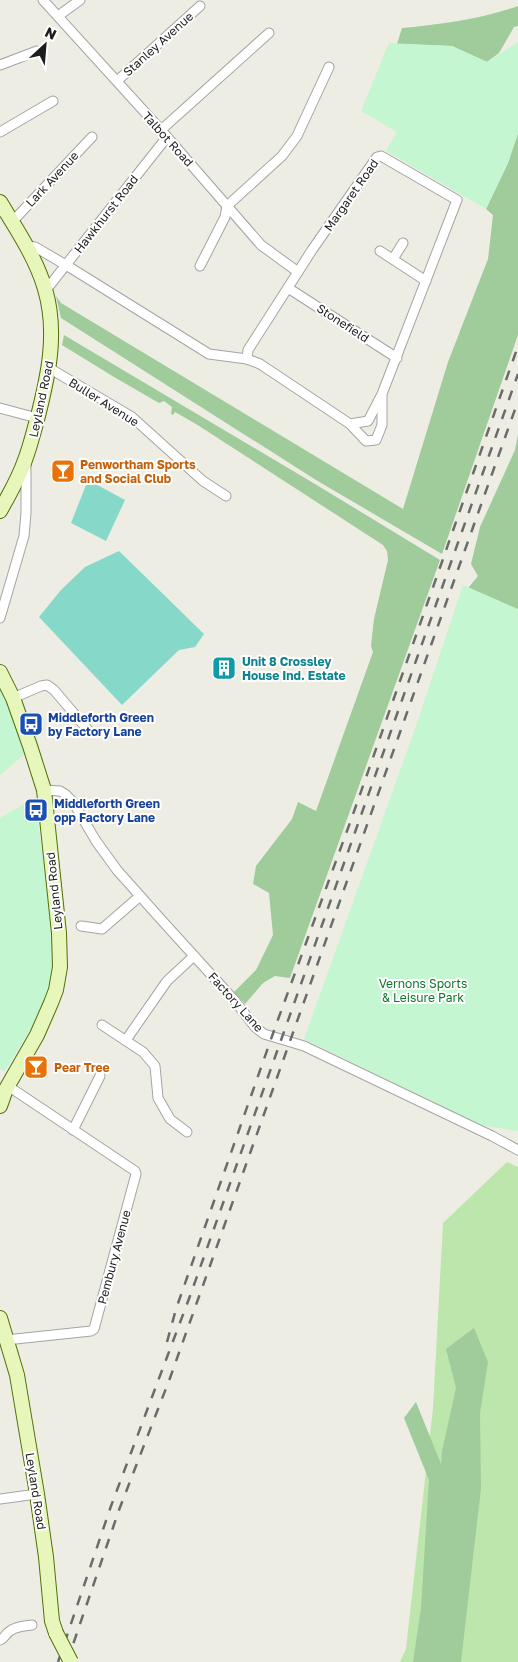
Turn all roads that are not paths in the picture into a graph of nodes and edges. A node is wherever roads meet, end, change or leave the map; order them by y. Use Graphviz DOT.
graph roads {
  1 [pos="43,0"];
  2 [pos="80,0"];
  3 [pos="200,6"];
  4 [pos="58,16"];
  5 [pos="269,33"];
  6 [pos="37,50"];
  7 [pos="0,65"];
  8 [pos="329,66"];
  9 [pos="117,81"];
  10 [pos="52,101"];
  11 [pos="0,132"];
  12 [pos="164,134"];
  13 [pos="92,137"];
  14 [pos="0,202"];
  15 [pos="228,206"];
  16 [pos="12,222"];
  17 [pos="403,243"];
  18 [pos="26,246"];
  19 [pos="380,251"];
  20 [pos="393,259"];
  21 [pos="66,265"];
  22 [pos="200,266"];
  23 [pos="298,272"];
  24 [pos="426,281"];
  25 [pos="288,288"];
  26 [pos="45,289"];
  27 [pos="397,358"];
  28 [pos="247,359"];
  29 [pos="49,368"];
  30 [pos="382,394"];
  31 [pos="0,408"];
  32 [pos="37,418"];
  33 [pos="350,424"];
  34 [pos="26,460"];
  35 [pos="226,496"];
  36 [pos="0,511"];
  37 [pos="0,618"];
  38 [pos="0,672"];
  39 [pos="13,698"];
  40 [pos="88,730"];
  41 [pos="44,790"];
  42 [pos="140,896"];
  43 [pos="81,926"];
  44 [pos="194,956"];
  45 [pos="102,1025"];
  46 [pos="126,1040"];
  47 [pos="100,1076"];
  48 [pos="8,1086"];
  49 [pos="0,1106"];
  50 [pos="73,1130"];
  51 [pos="187,1132"];
  52 [pos="518,1150"];
  53 [pos="0,1318"];
  54 [pos="6,1340"];
  55 [pos="38,1494"];
  56 [pos="0,1499"];
  57 [pos="32,1625"];
  58 [pos="0,1640"];
  59 [pos="71,1662"];
  1 -- 4 [label="street, Talbot Road"];
  2 -- 4 [label="street"];
  3 -- 9 [label="street, Stanley Avenue"];
  4 -- 9 [label="street, Talbot Road"];
  5 -- 12 [label="street, Hawkhurst Road"];
  6 -- 7 [label="street"];
  8 -- 15 [label="street"];
  9 -- 12 [label="street, Talbot Road"];
  10 -- 11 [label="street"];
  12 -- 15 [label="street, Talbot Road"];
  12 -- 21 [label="street, Hawkhurst Road"];
  13 -- 16 [label="street, Lark Avenue"];
  14 -- 16 [label="main road, Leyland Road"];
  15 -- 22 [label="street"];
  15 -- 23 [label="street, Talbot Road"];
  16 -- 18 [label="main road, Leyland Road"];
  17 -- 20 [label="street"];
  18 -- 21 [label="street, Margaret Road"];
  18 -- 26 [label="main road, Leyland Road"];
  19 -- 20 [label="street"];
  20 -- 24 [label="street"];
  21 -- 26 [label="street, Hawkhurst Road"];
  21 -- 28 [label="street, Margaret Road"];
  23 -- 24 [label="street, Margaret Road"];
  23 -- 25 [label="street, Margaret Road"];
  24 -- 27 [label="street, Margaret Road"];
  25 -- 27 [label="street, Stonefield"];
  25 -- 28 [label="street, Margaret Road"];
  26 -- 29 [label="main road, Leyland Road"];
  27 -- 30 [label="street, Margaret Road"];
  28 -- 33 [label="street, Margaret Road"];
  29 -- 32 [label="main road, Leyland Road"];
  29 -- 35 [label="street, Buller Avenue"];
  30 -- 33 [label="street, Margaret Road"];
  30 -- 33 [label="street, Margaret Road"];
  31 -- 32 [label="street"];
  32 -- 34 [label="main road, Leyland Road"];
  34 -- 36 [label="main road, Leyland Road"];
  34 -- 37 [label="street"];
  38 -- 39 [label="main road, Leyland Road"];
  39 -- 40 [label="street"];
  39 -- 41 [label="main road, Leyland Road"];
  41 -- 42 [label="street, Factory Lane"];
  41 -- 48 [label="main road, Leyland Road"];
  42 -- 43 [label="street"];
  42 -- 44 [label="street, Factory Lane"];
  44 -- 46 [label="street"];
  44 -- 52 [label="street, Factory Lane"];
  45 -- 46 [label="street"];
  46 -- 51 [label="street"];
  47 -- 50 [label="street"];
  48 -- 49 [label="main road, Leyland Road"];
  48 -- 50 [label="street, Pembury Avenue"];
  50 -- 54 [label="street, Pembury Avenue"];
  53 -- 54 [label="main road, Leyland Road"];
  54 -- 55 [label="main road, Leyland Road"];
  55 -- 56 [label="street"];
  55 -- 59 [label="main road, Leyland Road, bridge"];
  57 -- 58 [label="street"];
}
